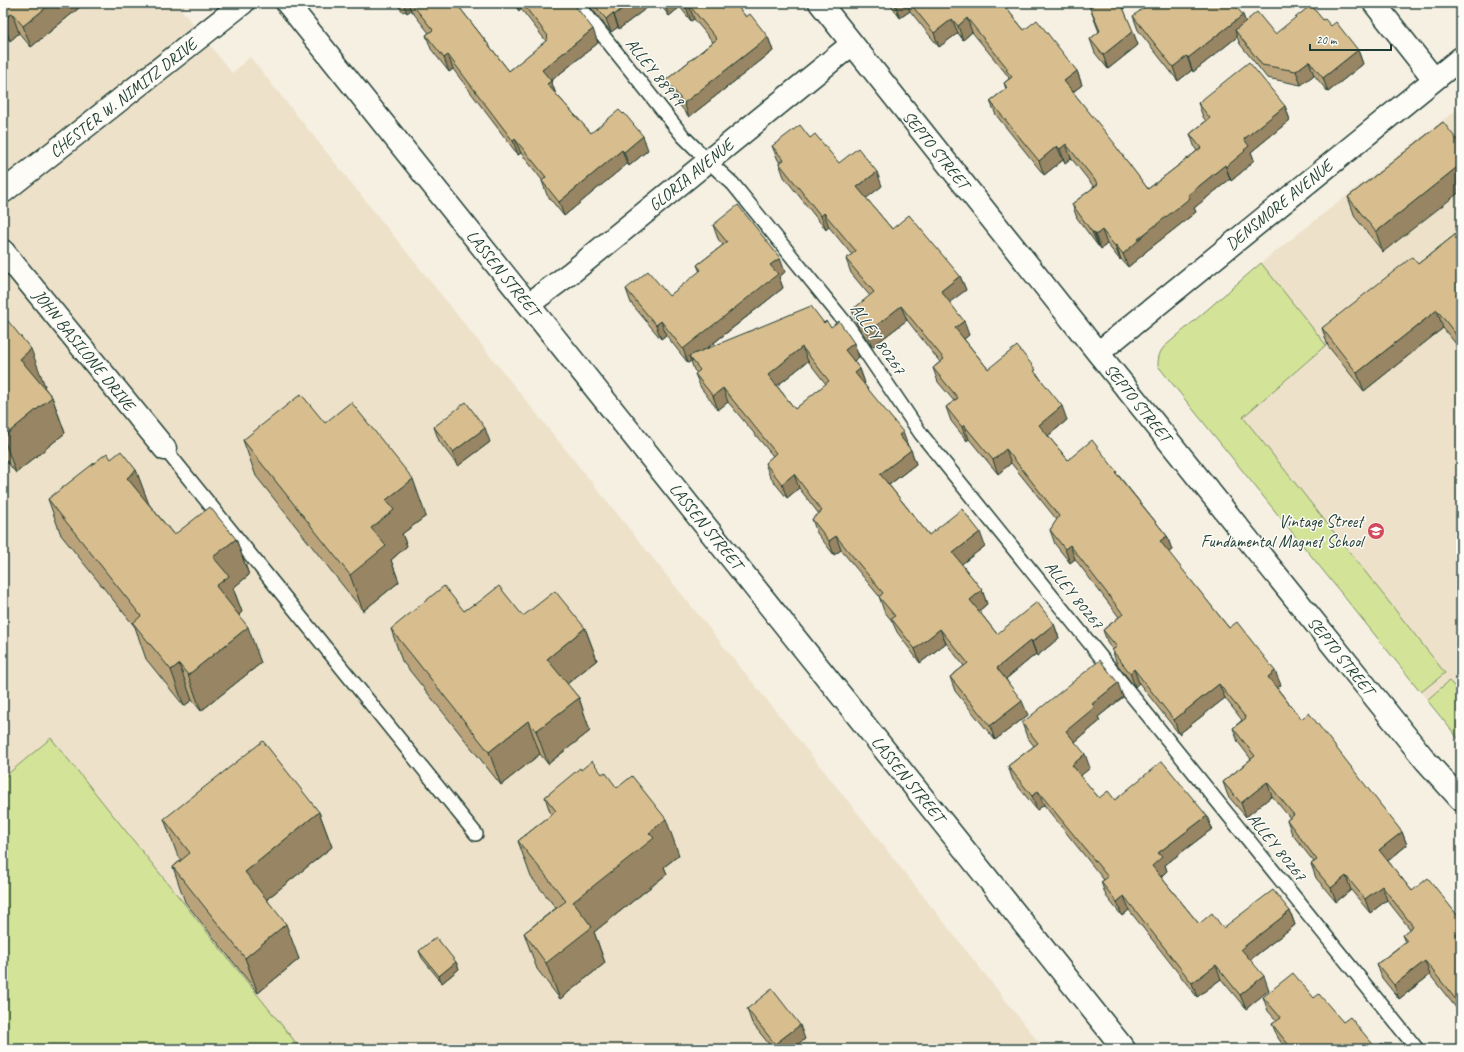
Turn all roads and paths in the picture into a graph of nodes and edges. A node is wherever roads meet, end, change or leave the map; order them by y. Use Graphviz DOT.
graph roads {
  1 [pos="243,3"];
  2 [pos="287,3"];
  3 [pos="577,3"];
  4 [pos="820,3"];
  5 [pos="1374,3"];
  6 [pos="852,44"];
  7 [pos="1461,58"];
  8 [pos="1434,79"];
  9 [pos="708,162"];
  10 [pos="3,192"];
  11 [pos="3,251"];
  12 [pos="529,304"];
  13 [pos="1098,353"];
  14 [pos="165,449"];
  15 [pos="1461,800"];
  16 [pos="476,834"];
  17 [pos="1117,1046"];
  18 [pos="1417,1049"];
  1 -- 10 [label="street, CHESTER W. NIMITZ DRIVE"];
  2 -- 12 [label="street, LASSEN STREET"];
  3 -- 9 [label="lane, ALLEY 88999"];
  4 -- 6 [label="street, SEPTO STREET"];
  5 -- 8 [label="street"];
  6 -- 9 [label="street, GLORIA AVENUE"];
  6 -- 13 [label="street, SEPTO STREET"];
  7 -- 8 [label="street, DENSMORE AVENUE"];
  8 -- 13 [label="street, DENSMORE AVENUE"];
  9 -- 12 [label="street, GLORIA AVENUE"];
  9 -- 18 [label="lane, ALLEY 80267"];
  11 -- 14 [label="street, JOHN BASILONE DRIVE"];
  12 -- 17 [label="street, LASSEN STREET"];
  13 -- 15 [label="street, SEPTO STREET"];
  14 -- 16 [label="lane"];
}
